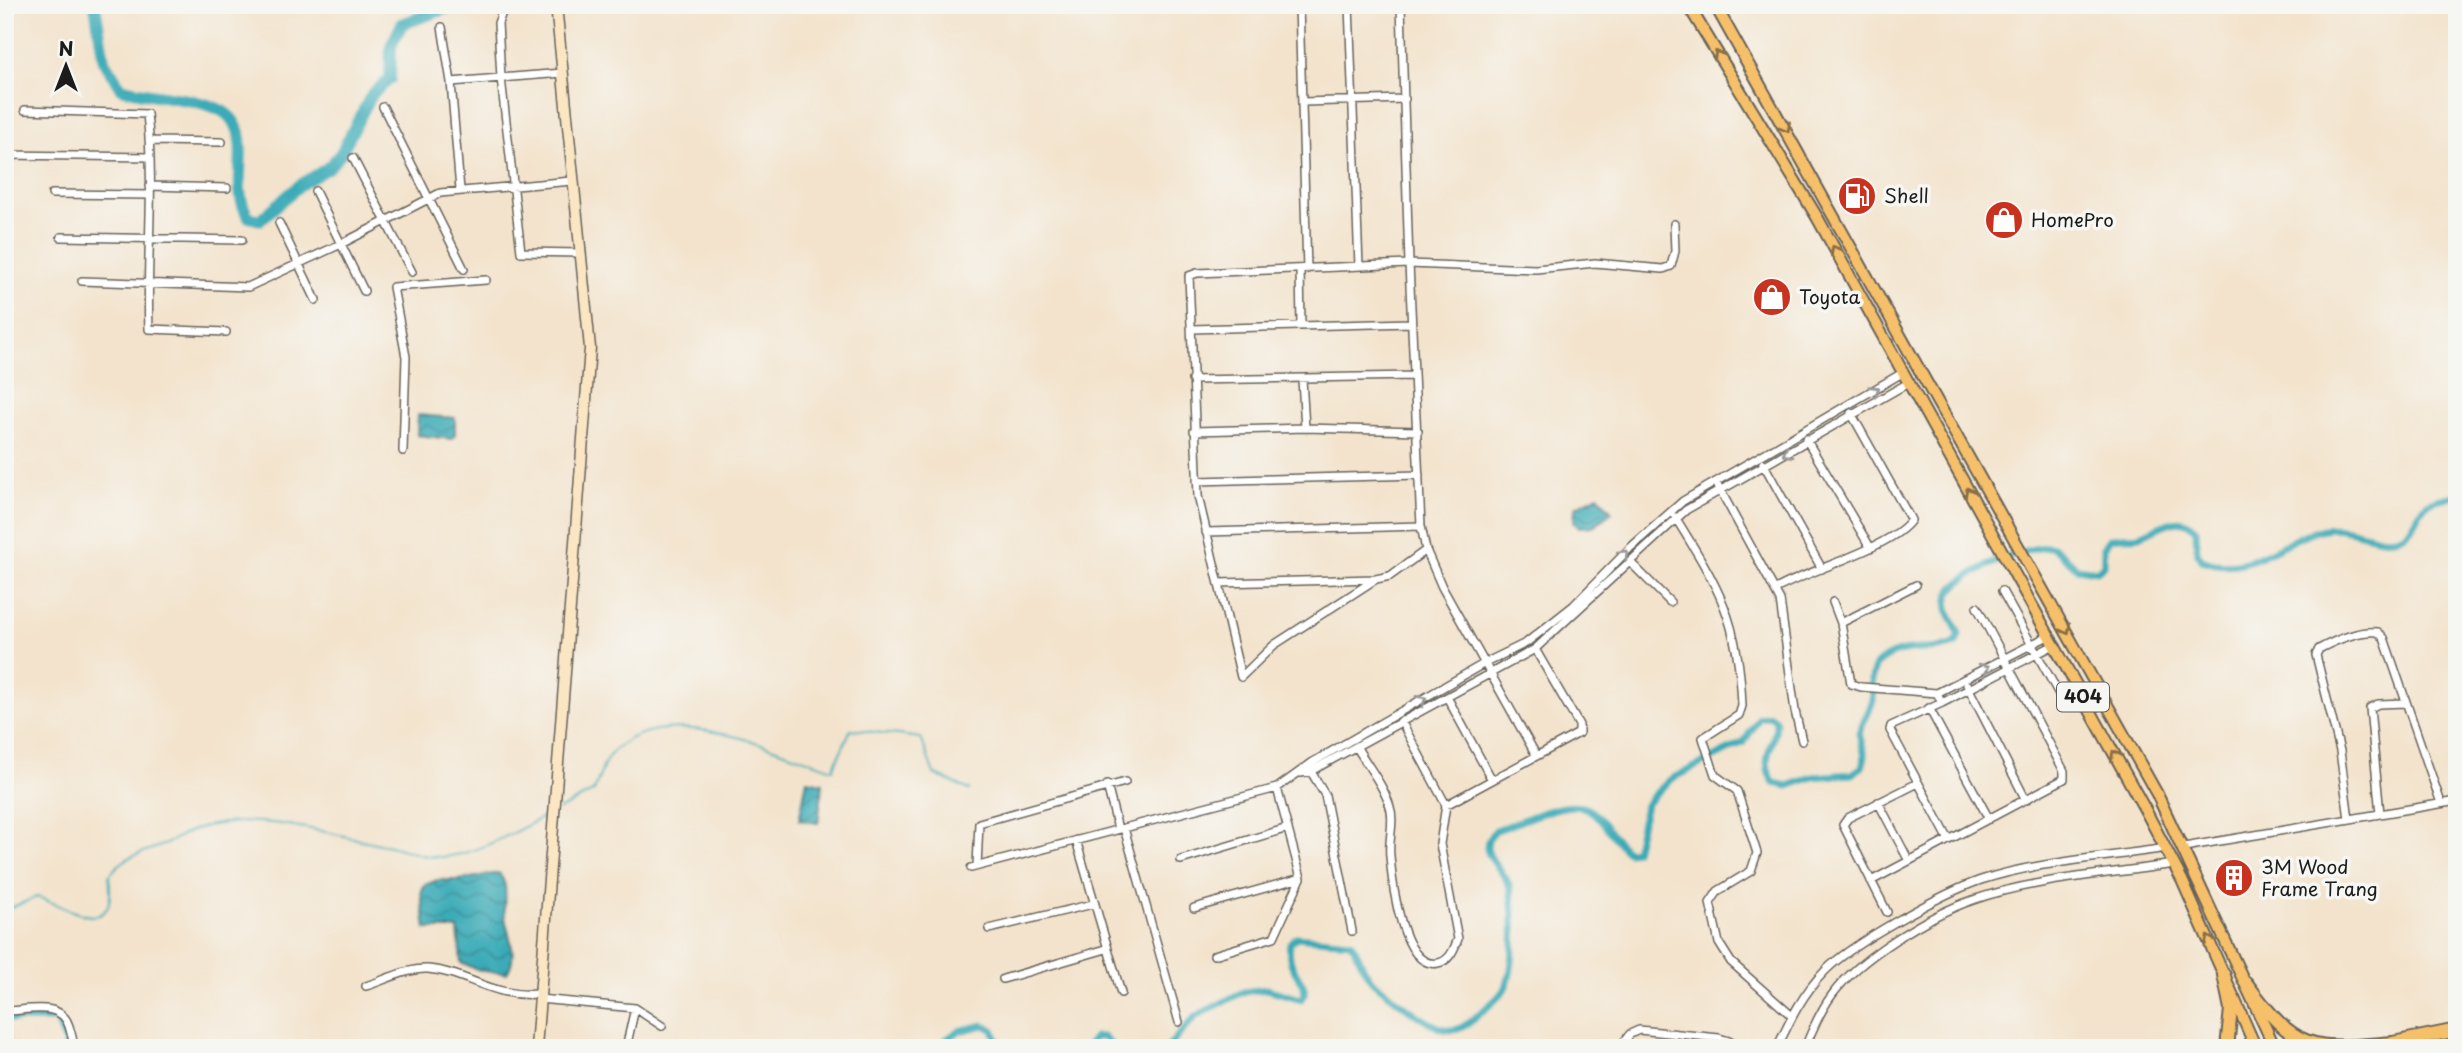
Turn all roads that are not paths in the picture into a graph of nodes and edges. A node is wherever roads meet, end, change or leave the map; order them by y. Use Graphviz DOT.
graph roads {
  1 [pos="505,5"];
  2 [pos="556,5"];
  3 [pos="1299,5"];
  4 [pos="1349,5"];
  5 [pos="1401,5"];
  6 [pos="1688,5"];
  7 [pos="1715,5"];
  8 [pos="442,27"];
  9 [pos="563,74"];
  10 [pos="501,78"];
  11 [pos="451,82"];
  12 [pos="1405,99"];
  13 [pos="1352,101"];
  14 [pos="1303,102"];
  15 [pos="383,107"];
  16 [pos="25,110"];
  17 [pos="150,141"];
  18 [pos="222,142"];
  19 [pos="5,155"];
  20 [pos="150,157"];
  21 [pos="353,158"];
  22 [pos="572,181"];
  23 [pos="150,186"];
  24 [pos="514,186"];
  25 [pos="227,188"];
  26 [pos="460,190"];
  27 [pos="315,191"];
  28 [pos="52,194"];
  29 [pos="150,195"];
  30 [pos="428,200"];
  31 [pos="384,222"];
  32 [pos="279,223"];
  33 [pos="1674,224"];
  34 [pos="61,237"];
  35 [pos="148,237"];
  36 [pos="242,240"];
  37 [pos="341,244"];
  38 [pos="580,253"];
  39 [pos="297,264"];
  40 [pos="1409,264"];
  41 [pos="1359,266"];
  42 [pos="464,269"];
  43 [pos="1303,269"];
  44 [pos="412,272"];
  45 [pos="486,280"];
  46 [pos="82,281"];
  47 [pos="147,284"];
  48 [pos="364,291"];
  49 [pos="316,300"];
  50 [pos="1411,323"];
  51 [pos="1301,326"];
  52 [pos="1192,329"];
  53 [pos="226,332"];
  54 [pos="1415,376"];
  55 [pos="1907,377"];
  56 [pos="1301,379"];
  57 [pos="1192,380"];
  58 [pos="1847,406"];
  59 [pos="1853,415"];
  60 [pos="1305,428"];
  61 [pos="1195,431"];
  62 [pos="1418,431"];
  63 [pos="1802,431"];
  64 [pos="1808,441"];
  65 [pos="403,451"];
  66 [pos="1759,456"];
  67 [pos="1764,465"];
  68 [pos="1419,475"];
  69 [pos="1197,481"];
  70 [pos="1715,481"];
  71 [pos="1720,490"];
  72 [pos="1671,510"];
  73 [pos="1676,518"];
  74 [pos="1421,526"];
  75 [pos="1206,532"];
  76 [pos="1870,547"];
  77 [pos="1426,550"];
  78 [pos="1630,562"];
  79 [pos="1822,569"];
  80 [pos="1376,579"];
  81 [pos="1219,583"];
  82 [pos="1916,585"];
  83 [pos="1776,589"];
  84 [pos="2002,590"];
  85 [pos="1671,602"];
  86 [pos="1833,602"];
  87 [pos="1978,607"];
  88 [pos="1841,623"];
  89 [pos="2051,640"];
  90 [pos="2032,644"];
  91 [pos="1535,649"];
  92 [pos="2037,654"];
  93 [pos="2004,658"];
  94 [pos="1485,663"];
  95 [pos="2009,668"];
  96 [pos="1490,672"];
  97 [pos="1964,679"];
  98 [pos="1969,689"];
  99 [pos="1937,693"];
  100 [pos="2059,694"];
  101 [pos="1447,697"];
  102 [pos="1942,703"];
  103 [pos="2406,703"];
  104 [pos="1929,708"];
  105 [pos="1401,721"];
  106 [pos="1802,741"];
  107 [pos="1356,746"];
  108 [pos="1536,755"];
  109 [pos="1309,769"];
  110 [pos="1492,780"];
  111 [pos="1125,782"];
  112 [pos="1918,783"];
  113 [pos="1107,785"];
  114 [pos="1277,788"];
  115 [pos="2026,800"];
  116 [pos="2457,801"];
  117 [pos="1878,802"];
  118 [pos="2441,803"];
  119 [pos="1446,805"];
  120 [pos="2380,814"];
  121 [pos="1989,819"];
  122 [pos="2349,819"];
  123 [pos="1121,828"];
  124 [pos="1288,828"];
  125 [pos="1076,840"];
  126 [pos="1949,840"];
  127 [pos="2184,847"];
  128 [pos="2166,848"];
  129 [pos="1181,860"];
  130 [pos="1909,861"];
  131 [pos="2174,864"];
  132 [pos="1301,878"];
  133 [pos="1871,881"];
  134 [pos="1093,904"];
  135 [pos="1194,908"];
  136 [pos="1887,912"];
  137 [pos="989,929"];
  138 [pos="1352,930"];
  139 [pos="1106,949"];
  140 [pos="1214,955"];
  141 [pos="2224,975"];
  142 [pos="1003,979"];
  143 [pos="2246,983"];
  144 [pos="366,986"];
  145 [pos="1121,993"];
  146 [pos="538,997"];
  147 [pos="635,1008"];
  148 [pos="5,1011"];
  149 [pos="1792,1016"];
  150 [pos="1180,1022"];
  151 [pos="662,1026"];
  152 [pos="2457,1030"];
  153 [pos="2393,1043"];
  154 [pos="73,1048"];
  155 [pos="536,1048"];
  156 [pos="626,1048"];
  157 [pos="1619,1048"];
  158 [pos="1752,1048"];
  159 [pos="1777,1048"];
  160 [pos="1805,1048"];
  161 [pos="2227,1048"];
  162 [pos="2256,1048"];
  163 [pos="2275,1048"];
  164 [pos="2374,1048"];
  1 -- 10 [label="street"];
  2 -- 9 [label="street"];
  3 -- 14 [label="street"];
  4 -- 13 [label="street"];
  5 -- 12 [label="street"];
  55 -- 6 [label="main road, 404, one-way"];
  7 -- 127 [label="main road, 404, one-way"];
  8 -- 11 [label="street"];
  9 -- 10 [label="street"];
  9 -- 22 [label="street"];
  10 -- 11 [label="street"];
  10 -- 24 [label="street"];
  11 -- 26 [label="street"];
  12 -- 13 [label="street"];
  12 -- 40 [label="street"];
  13 -- 14 [label="street"];
  13 -- 41 [label="street"];
  14 -- 43 [label="street"];
  15 -- 30 [label="street"];
  16 -- 17 [label="street"];
  17 -- 18 [label="street"];
  17 -- 20 [label="street"];
  19 -- 20 [label="street"];
  20 -- 23 [label="street"];
  21 -- 31 [label="street"];
  22 -- 24 [label="street"];
  22 -- 38 [label="street"];
  23 -- 25 [label="street"];
  23 -- 29 [label="street"];
  24 -- 26 [label="street"];
  24 -- 38 [label="street"];
  26 -- 30 [label="street"];
  27 -- 37 [label="street"];
  28 -- 29 [label="street"];
  29 -- 35 [label="street"];
  30 -- 31 [label="street"];
  30 -- 42 [label="street"];
  31 -- 37 [label="street"];
  31 -- 44 [label="street"];
  32 -- 39 [label="street"];
  33 -- 40 [label="street"];
  34 -- 35 [label="street"];
  35 -- 36 [label="street"];
  35 -- 47 [label="street"];
  37 -- 39 [label="street"];
  37 -- 48 [label="street"];
  38 -- 146 [label="street"];
  39 -- 47 [label="street"];
  39 -- 49 [label="street"];
  40 -- 41 [label="street"];
  40 -- 50 [label="street"];
  41 -- 43 [label="street"];
  43 -- 51 [label="street"];
  43 -- 52 [label="street"];
  45 -- 65 [label="street"];
  46 -- 47 [label="street"];
  47 -- 53 [label="street"];
  50 -- 51 [label="street"];
  50 -- 54 [label="street"];
  51 -- 52 [label="street"];
  52 -- 57 [label="street"];
  54 -- 56 [label="street"];
  54 -- 62 [label="street"];
  58 -- 55 [label="street, one-way"];
  55 -- 59 [label="street"];
  89 -- 55 [label="main road, 404, one-way"];
  56 -- 57 [label="street"];
  56 -- 60 [label="street"];
  57 -- 61 [label="street"];
  58 -- 59 [label="street"];
  58 -- 63 [label="street"];
  59 -- 64 [label="street"];
  59 -- 76 [label="street"];
  60 -- 61 [label="street"];
  60 -- 62 [label="street"];
  61 -- 69 [label="street"];
  62 -- 68 [label="street"];
  63 -- 64 [label="street"];
  63 -- 66 [label="street"];
  64 -- 67 [label="street, one-way"];
  64 -- 76 [label="street"];
  66 -- 67 [label="street"];
  66 -- 70 [label="street"];
  67 -- 71 [label="street"];
  67 -- 79 [label="street"];
  68 -- 69 [label="street"];
  68 -- 74 [label="street"];
  69 -- 75 [label="street"];
  70 -- 71 [label="street"];
  70 -- 72 [label="street"];
  71 -- 73 [label="street"];
  71 -- 83 [label="street"];
  72 -- 73 [label="street"];
  94 -- 72 [label="street, one-way"];
  73 -- 78 [label="street"];
  73 -- 149 [label="street"];
  74 -- 75 [label="street"];
  74 -- 77 [label="street"];
  75 -- 81 [label="street"];
  76 -- 79 [label="street"];
  77 -- 80 [label="street"];
  77 -- 94 [label="street"];
  78 -- 85 [label="street"];
  78 -- 91 [label="street"];
  79 -- 83 [label="street"];
  80 -- 81 [label="street"];
  80 -- 81 [label="street"];
  82 -- 88 [label="street"];
  83 -- 106 [label="street"];
  84 -- 90 [label="street"];
  86 -- 88 [label="street"];
  87 -- 93 [label="street"];
  88 -- 99 [label="street"];
  89 -- 90 [label="street"];
  89 -- 92 [label="street"];
  128 -- 89 [label="main road, 404, one-way"];
  90 -- 92 [label="street"];
  90 -- 93 [label="street"];
  91 -- 96 [label="street"];
  91 -- 108 [label="street"];
  92 -- 95 [label="street"];
  92 -- 100 [label="street"];
  93 -- 95 [label="street"];
  97 -- 93 [label="street, one-way"];
  94 -- 96 [label="street"];
  109 -- 94 [label="street, one-way"];
  95 -- 98 [label="street"];
  95 -- 115 [label="street"];
  96 -- 101 [label="street"];
  96 -- 108 [label="street"];
  97 -- 98 [label="street"];
  97 -- 99 [label="street"];
  98 -- 102 [label="street"];
  98 -- 115 [label="street"];
  99 -- 102 [label="street"];
  101 -- 105 [label="street"];
  101 -- 110 [label="street"];
  102 -- 104 [label="street"];
  103 -- 118 [label="street"];
  103 -- 120 [label="street"];
  103 -- 122 [label="street"];
  104 -- 112 [label="street"];
  104 -- 121 [label="street"];
  105 -- 107 [label="street"];
  105 -- 119 [label="street"];
  107 -- 109 [label="street"];
  107 -- 119 [label="street"];
  108 -- 110 [label="street"];
  109 -- 114 [label="street"];
  109 -- 138 [label="street"];
  110 -- 119 [label="street"];
  111 -- 113 [label="street"];
  112 -- 117 [label="street"];
  112 -- 126 [label="street"];
  113 -- 123 [label="street"];
  113 -- 125 [label="street"];
  114 -- 123 [label="street"];
  114 -- 124 [label="street"];
  115 -- 121 [label="street"];
  116 -- 118 [label="street"];
  117 -- 130 [label="street"];
  117 -- 133 [label="street"];
  118 -- 120 [label="street"];
  120 -- 122 [label="street"];
  121 -- 126 [label="street"];
  122 -- 127 [label="street"];
  123 -- 125 [label="street"];
  123 -- 150 [label="street"];
  124 -- 129 [label="street"];
  124 -- 132 [label="street"];
  125 -- 134 [label="street"];
  126 -- 130 [label="street"];
  127 -- 128 [label="main road"];
  127 -- 131 [label="main road"];
  127 -- 143 [label="main road, 404"];
  128 -- 131 [label="main road, 404"];
  128 -- 149 [label="street"];
  130 -- 133 [label="street"];
  141 -- 131 [label="main road, 404, one-way"];
  131 -- 160 [label="street"];
  132 -- 135 [label="street"];
  132 -- 140 [label="street"];
  133 -- 136 [label="street"];
  134 -- 137 [label="street"];
  134 -- 139 [label="street"];
  139 -- 142 [label="street"];
  139 -- 145 [label="street"];
  141 -- 161 [label="highway"];
  141 -- 162 [label="main road, 404"];
  143 -- 153 [label="highway"];
  143 -- 163 [label="main road, 404"];
  144 -- 146 [label="street"];
  146 -- 147 [label="street"];
  146 -- 155 [label="street"];
  147 -- 151 [label="street"];
  147 -- 156 [label="street"];
  148 -- 154 [label="street"];
  149 -- 159 [label="street"];
  152 -- 153 [label="highway"];
  153 -- 164 [label="highway"];
  157 -- 158 [label="street"];
}
